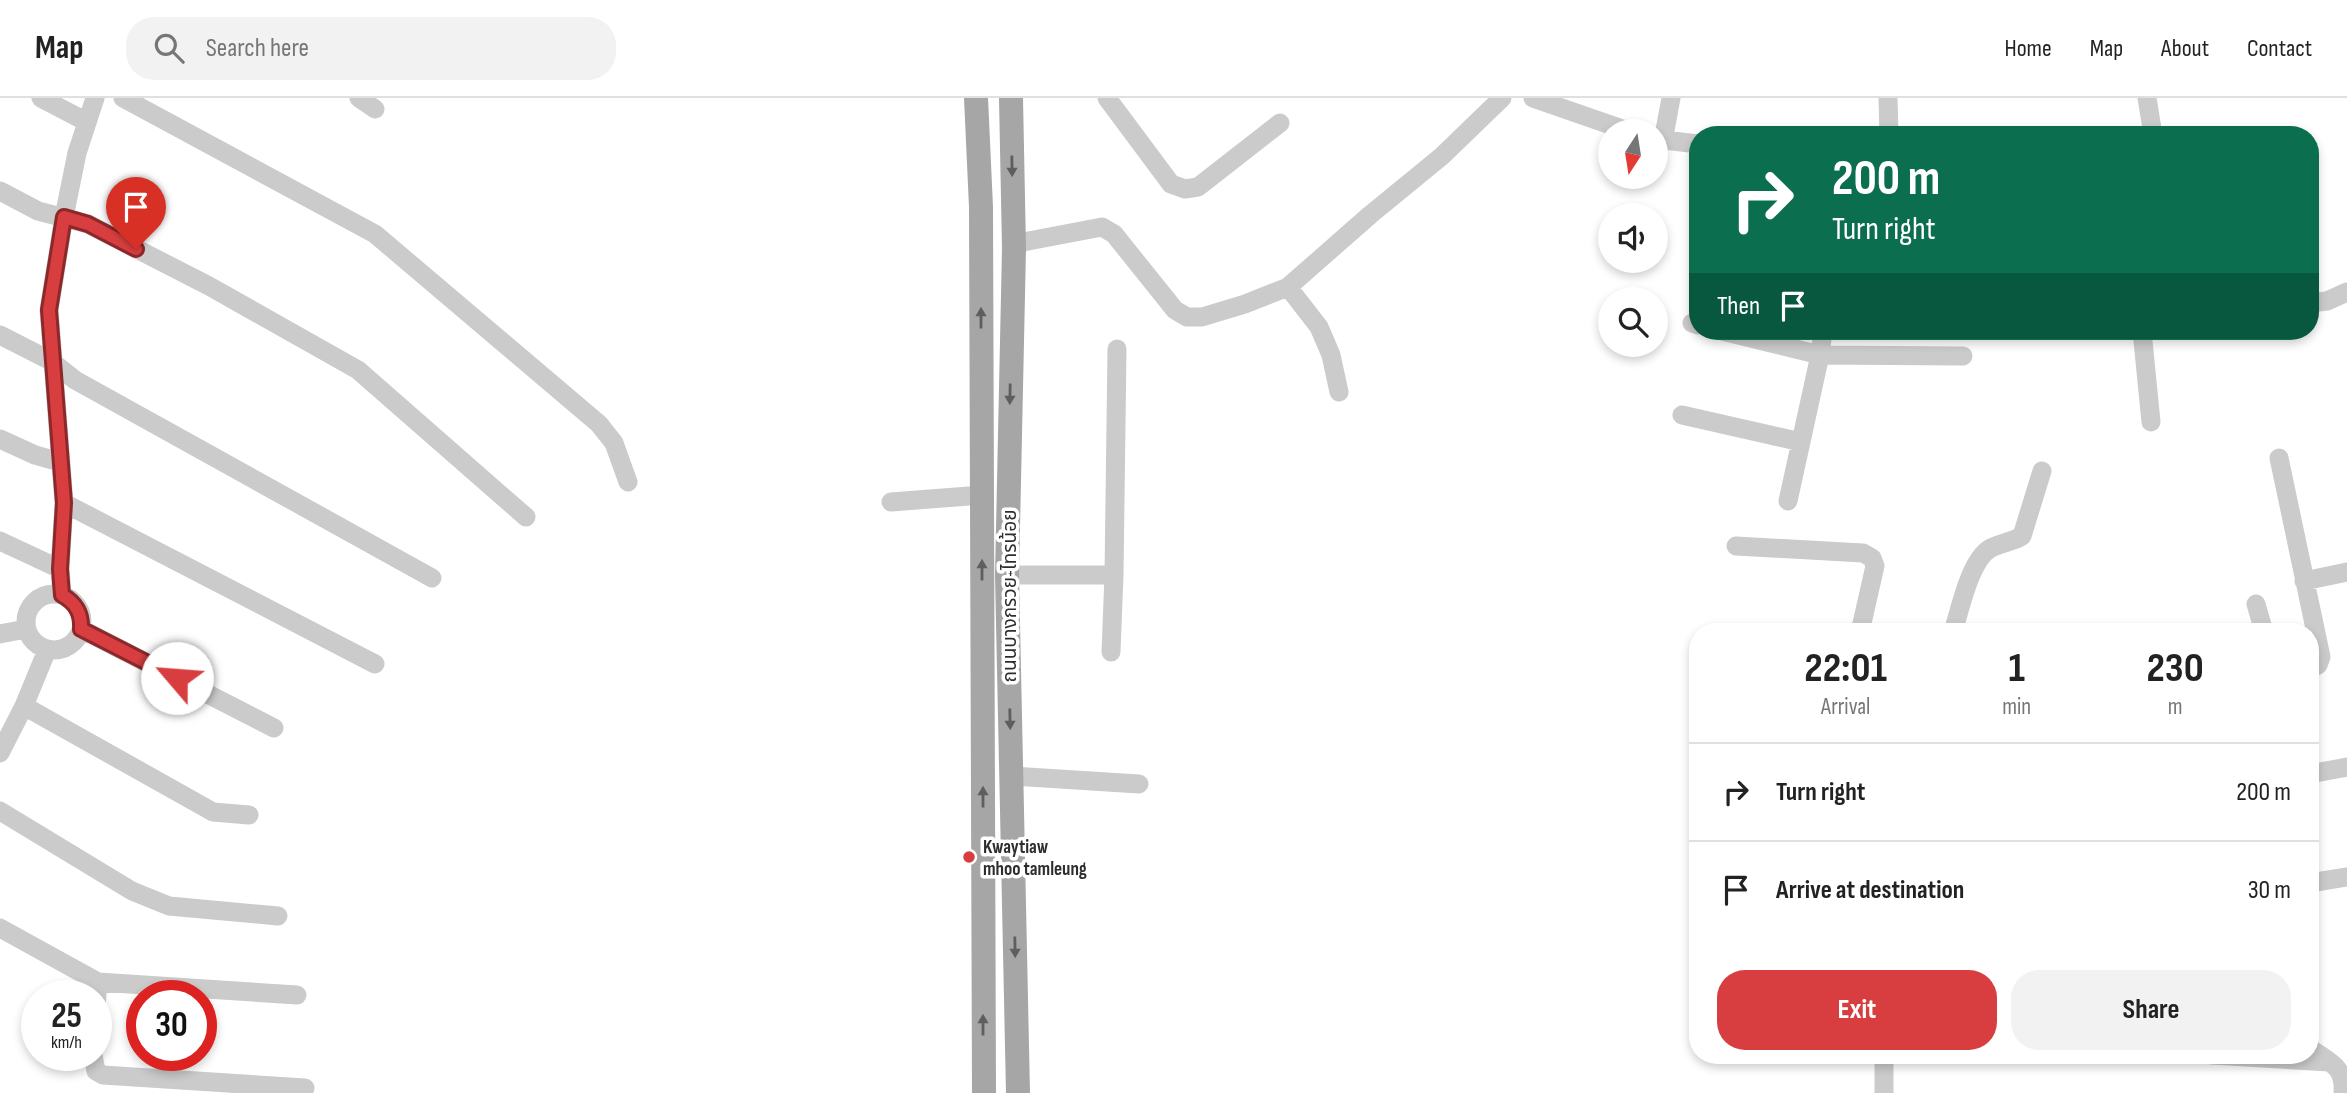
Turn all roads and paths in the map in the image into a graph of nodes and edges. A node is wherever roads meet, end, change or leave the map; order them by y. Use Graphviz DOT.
graph roads {
  1 [pos="41,98"];
  2 [pos="95,98"];
  3 [pos="123,98"];
  4 [pos="359,98"];
  5 [pos="976,98"];
  6 [pos="1011,98"];
  7 [pos="1107,98"];
  8 [pos="1502,98"];
  9 [pos="1533,98"];
  10 [pos="1671,98"];
  11 [pos="1888,98"];
  12 [pos="2147,98"];
  13 [pos="375,109"];
  14 [pos="1665,119"];
  15 [pos="1598,121"];
  16 [pos="87,122"];
  17 [pos="1280,123"];
  18 [pos="1889,126"];
  19 [pos="2151,126"];
  20 [pos="1668,141"];
  21 [pos="1689,143"];
  22 [pos="0,191"];
  23 [pos="64,217"];
  24 [pos="1014,248"];
  25 [pos="1288,287"];
  26 [pos="2347,292"];
  27 [pos="2319,302"];
  28 [pos="0,335"];
  29 [pos="1759,340"];
  30 [pos="1822,340"];
  31 [pos="2143,340"];
  32 [pos="1117,349"];
  33 [pos="1820,355"];
  34 [pos="1963,356"];
  35 [pos="51,361"];
  36 [pos="1339,391"];
  37 [pos="1682,415"];
  38 [pos="2151,422"];
  39 [pos="0,439"];
  40 [pos="1801,442"];
  41 [pos="2278,458"];
  42 [pos="60,462"];
  43 [pos="2042,471"];
  44 [pos="628,482"];
  45 [pos="982,495"];
  46 [pos="1788,501"];
  47 [pos="891,502"];
  48 [pos="64,503"];
  49 [pos="526,517"];
  50 [pos="0,541"];
  51 [pos="1736,546"];
  52 [pos="60,569"];
  53 [pos="2347,572"];
  54 [pos="1007,575"];
  55 [pos="1114,575"];
  56 [pos="432,578"];
  57 [pos="2304,581"];
  58 [pos="62,595"];
  59 [pos="2256,604"];
  60 [pos="1862,623"];
  61 [pos="1956,623"];
  62 [pos="2261,623"];
  63 [pos="2313,623"];
  64 [pos="26,629"];
  65 [pos="81,629"];
  66 [pos="0,634"];
  67 [pos="47,650"];
  68 [pos="1111,652"];
  69 [pos="375,664"];
  70 [pos="24,706"];
  71 [pos="274,728"];
  72 [pos="0,753"];
  73 [pos="2347,768"];
  74 [pos="2319,773"];
  75 [pos="1011,776"];
  76 [pos="1139,784"];
  77 [pos="0,811"];
  78 [pos="249,815"];
  79 [pos="2347,877"];
  80 [pos="2319,882"];
  81 [pos="278,916"];
  82 [pos="0,928"];
  83 [pos="94,980"];
  84 [pos="112,983"];
  85 [pos="297,995"];
  86 [pos="2319,1055"];
  87 [pos="2319,1061"];
  88 [pos="2329,1062"];
  89 [pos="1884,1064"];
  90 [pos="96,1071"];
  91 [pos="306,1088"];
  92 [pos="984,1093"];
  93 [pos="1018,1093"];
  94 [pos="1884,1093"];
  95 [pos="2343,1093"];
  1 -- 16 [label="street"];
  2 -- 16 [label="street"];
  3 -- 44 [label="street"];
  4 -- 13 [label="street"];
  45 -- 5 [label="main road, ถนนบางกรวย-ไทรน้อย, one-way"];
  6 -- 24 [label="main road, ถนนบางกรวย-ไทรน้อย, one-way"];
  7 -- 17 [label="street"];
  8 -- 25 [label="street"];
  9 -- 15 [label="street"];
  10 -- 14 [label="street"];
  11 -- 18 [label="street"];
  12 -- 19 [label="street"];
  16 -- 23 [label="street"];
  20 -- 21 [label="street"];
  22 -- 23 [label="street"];
  23 -- 35 [label="street"];
  23 -- 49 [label="street"];
  24 -- 25 [label="street"];
  24 -- 54 [label="main road, ถนนบางกรวย-ไทรน้อย, one-way"];
  25 -- 36 [label="street"];
  26 -- 27 [label="street"];
  28 -- 35 [label="street"];
  29 -- 33 [label="street"];
  30 -- 33 [label="street"];
  31 -- 38 [label="street"];
  32 -- 55 [label="street"];
  33 -- 34 [label="street"];
  33 -- 40 [label="street"];
  35 -- 42 [label="street"];
  35 -- 56 [label="street"];
  37 -- 40 [label="street"];
  39 -- 42 [label="street"];
  40 -- 46 [label="street"];
  41 -- 57 [label="street"];
  42 -- 48 [label="street"];
  43 -- 61 [label="street"];
  45 -- 47 [label="street"];
  92 -- 45 [label="main road, ถนนบางกรวย-ไทรน้อย, one-way"];
  48 -- 52 [label="street"];
  48 -- 69 [label="street"];
  50 -- 52 [label="street"];
  51 -- 60 [label="street"];
  52 -- 58 [label="street"];
  53 -- 57 [label="street"];
  54 -- 55 [label="street"];
  54 -- 75 [label="main road, ถนนบางกรวย-ไทรน้อย, one-way"];
  55 -- 68 [label="street"];
  57 -- 63 [label="street"];
  58 -- 64 [label="street"];
  58 -- 65 [label="street"];
  59 -- 62 [label="street"];
  64 -- 66 [label="street"];
  64 -- 67 [label="street"];
  65 -- 67 [label="street"];
  65 -- 71 [label="street"];
  67 -- 70 [label="street"];
  70 -- 72 [label="street"];
  70 -- 78 [label="street"];
  73 -- 74 [label="street"];
  75 -- 76 [label="street"];
  75 -- 93 [label="main road, ถนนบางกรวย-ไทรน้อย, one-way"];
  77 -- 81 [label="street"];
  79 -- 80 [label="street"];
  82 -- 83 [label="street"];
  84 -- 85 [label="street"];
  86 -- 88 [label="street"];
  87 -- 88 [label="street"];
  88 -- 95 [label="street"];
  89 -- 94 [label="street"];
  90 -- 91 [label="street"];
}
